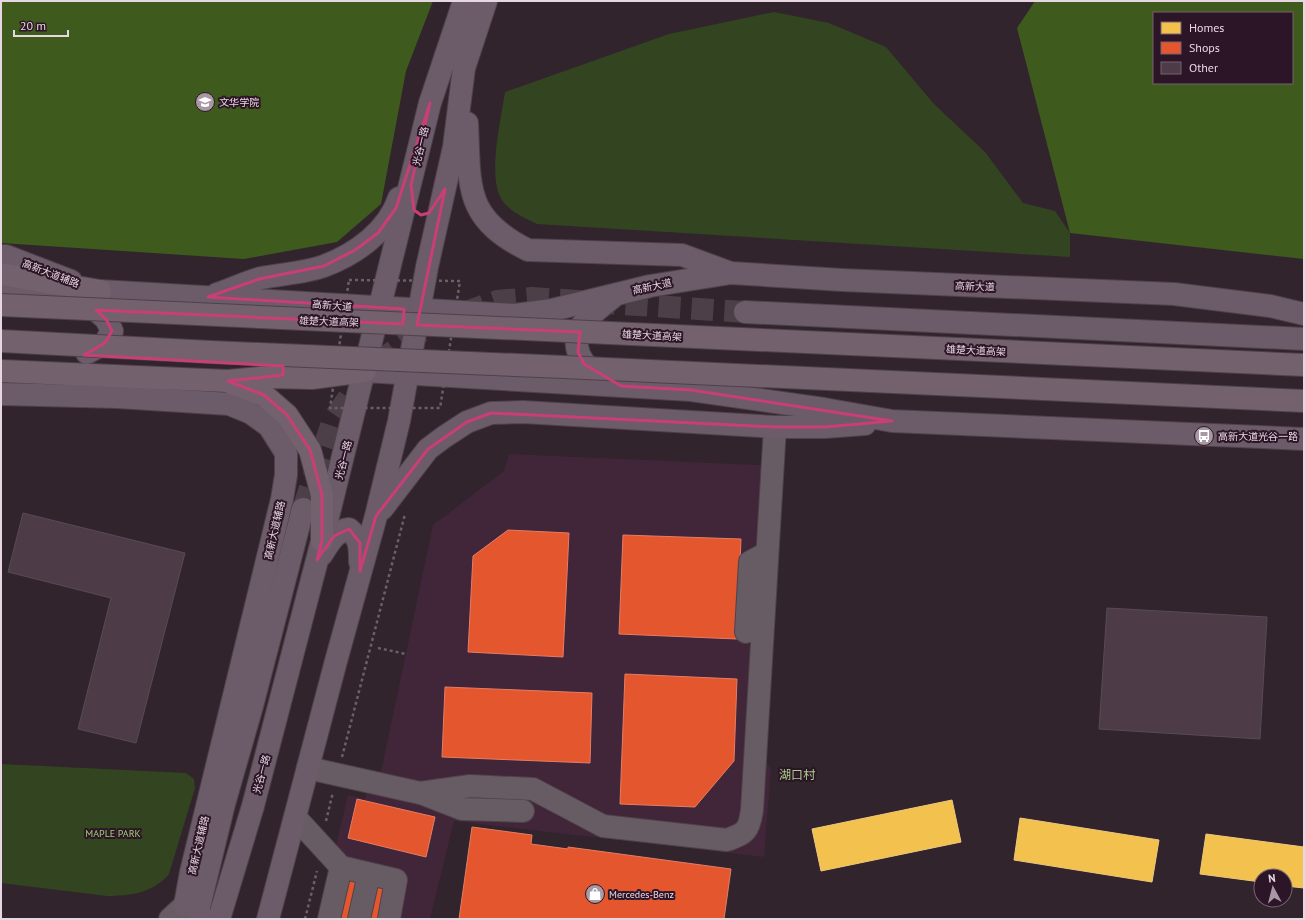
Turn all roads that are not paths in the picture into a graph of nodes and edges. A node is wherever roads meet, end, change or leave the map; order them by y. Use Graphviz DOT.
graph roads {
  1 [pos="464,1"];
  2 [pos="486,1"];
  3 [pos="464,68"];
  4 [pos="430,103"];
  5 [pos="411,185"];
  6 [pos="445,189"];
  7 [pos="1,256"];
  8 [pos="731,273"];
  9 [pos="1,274"];
  10 [pos="100,291"];
  11 [pos="616,294"];
  12 [pos="208,297"];
  13 [pos="3,299"];
  14 [pos="380,308"];
  15 [pos="420,310"];
  16 [pos="746,312"];
  17 [pos="1304,314"];
  18 [pos="1304,339"];
  19 [pos="1,341"];
  20 [pos="1,350"];
  21 [pos="84,355"];
  22 [pos="1304,365"];
  23 [pos="365,371"];
  24 [pos="1,372"];
  25 [pos="408,373"];
  26 [pos="228,381"];
  27 [pos="621,386"];
  28 [pos="1,394"];
  29 [pos="1304,401"];
  30 [pos="892,421"];
  31 [pos="775,427"];
  32 [pos="1304,439"];
  33 [pos="303,509"];
  34 [pos="376,516"];
  35 [pos="320,551"];
  36 [pos="767,553"];
  37 [pos="360,571"];
  38 [pos="746,632"];
  39 [pos="308,768"];
  40 [pos="420,793"];
  41 [pos="523,811"];
  42 [pos="295,817"];
  43 [pos="341,867"];
  44 [pos="369,874"];
  45 [pos="206,877"];
  46 [pos="184,914"];
  47 [pos="218,919"];
  48 [pos="268,919"];
  49 [pos="330,919"];
  50 [pos="359,919"];
  51 [pos="389,919"];
  1 -- 4 [label="main road, 光谷一路"];
  2 -- 3 [label="main road"];
  3 -- 6 [label="main road"];
  3 -- 8 [label="main road"];
  4 -- 5 [label="main road, 光谷一路"];
  4 -- 12 [label="main road"];
  5 -- 6 [label="main road"];
  5 -- 14 [label="main road, 光谷一路"];
  6 -- 15 [label="main road"];
  7 -- 10 [label="main road, 高新大道辅路"];
  8 -- 11 [label="main road, 高新大道"];
  8 -- 17 [label="main road, 高新大道"];
  9 -- 10 [label="highway"];
  10 -- 12 [label="main road, 高新大道"];
  10 -- 13 [label="main road, 高新大道"];
  11 -- 15 [label="main road, 高新大道"];
  11 -- 27 [label="main road"];
  12 -- 14 [label="main road, 高新大道"];
  13 -- 21 [label="main road"];
  13 -- 22 [label="highway, 雄楚大道高架, bridge"];
  14 -- 15 [label="main road, 高新大道"];
  14 -- 23 [label="main road, 光谷一路"];
  15 -- 25 [label="main road"];
  16 -- 18 [label="main road"];
  19 -- 29 [label="highway, bridge"];
  20 -- 21 [label="main road"];
  21 -- 23 [label="main road"];
  23 -- 25 [label="main road"];
  23 -- 26 [label="highway"];
  23 -- 35 [label="main road, 光谷一路"];
  24 -- 26 [label="highway"];
  25 -- 27 [label="main road"];
  25 -- 34 [label="main road"];
  26 -- 35 [label="highway"];
  27 -- 30 [label="main road"];
  28 -- 46 [label="main road, 高新大道辅路"];
  30 -- 31 [label="main road"];
  30 -- 32 [label="main road"];
  31 -- 34 [label="main road"];
  31 -- 36 [label="street"];
  33 -- 45 [label="main road"];
  34 -- 37 [label="main road"];
  35 -- 37 [label="main road"];
  35 -- 47 [label="main road, 光谷一路"];
  36 -- 38 [label="street"];
  36 -- 40 [label="street"];
  37 -- 39 [label="main road"];
  39 -- 40 [label="street"];
  39 -- 42 [label="main road"];
  40 -- 41 [label="street"];
  42 -- 43 [label="street"];
  42 -- 48 [label="main road"];
  43 -- 44 [label="street"];
  43 -- 49 [label="street"];
  44 -- 50 [label="street"];
  44 -- 51 [label="street"];
  45 -- 46 [label="street"];
}
